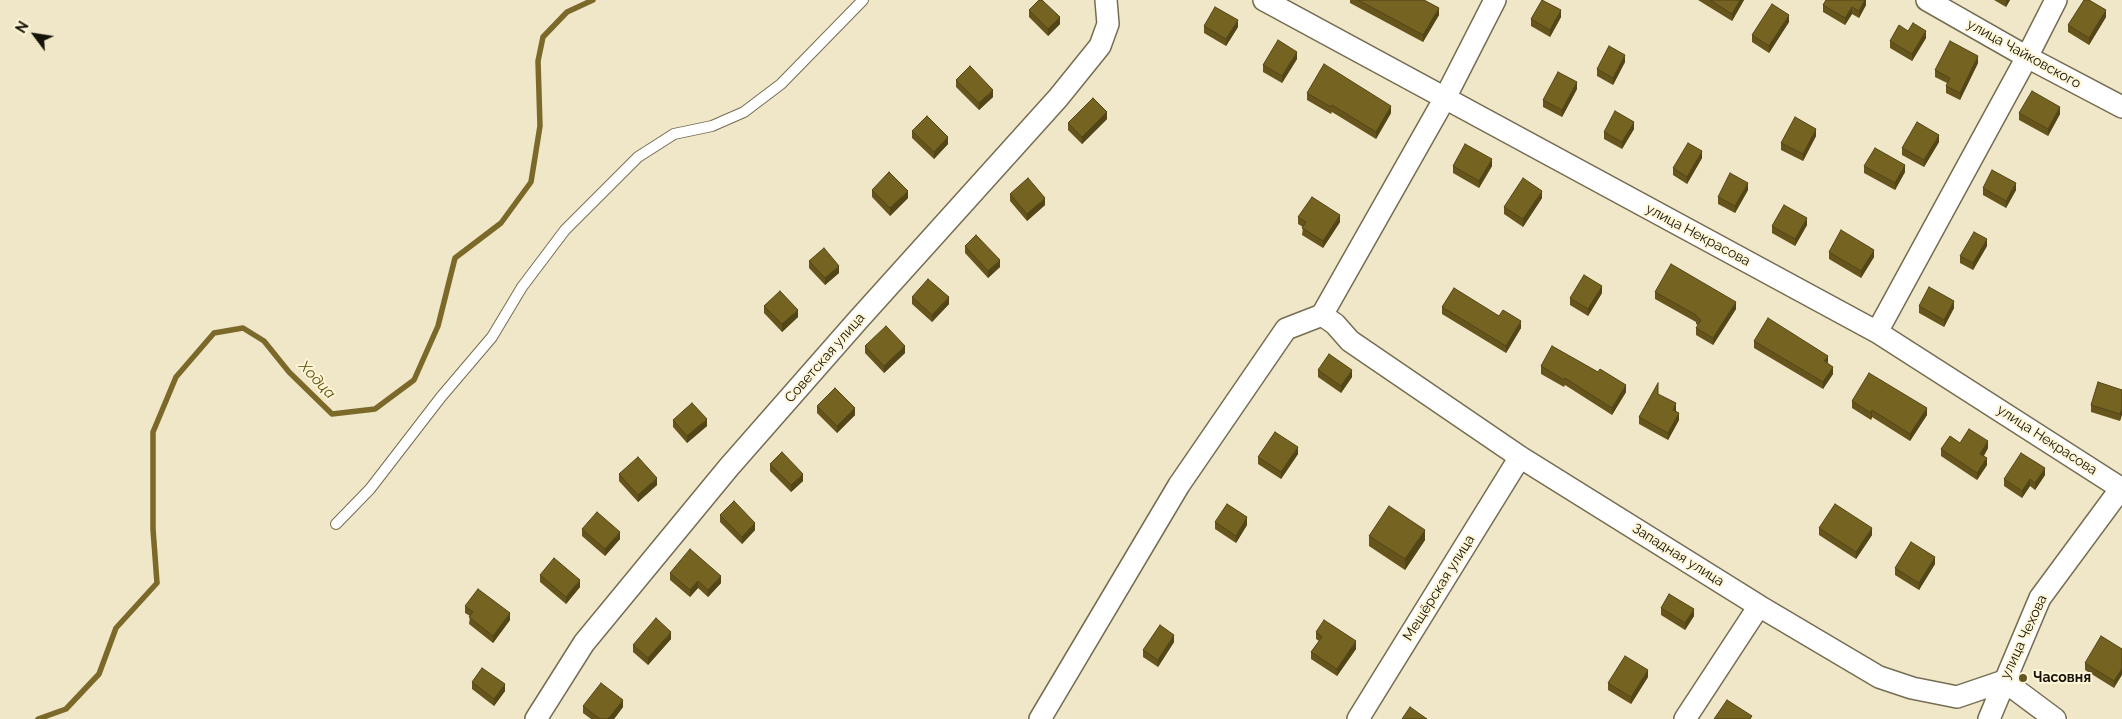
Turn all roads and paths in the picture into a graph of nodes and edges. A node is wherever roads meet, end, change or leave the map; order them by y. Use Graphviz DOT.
graph roads {
  1 [pos="863,0"];
  2 [pos="1106,0"];
  3 [pos="1264,0"];
  4 [pos="1495,0"];
  5 [pos="1927,0"];
  6 [pos="2056,0"];
  7 [pos="2027,57"];
  8 [pos="1445,98"];
  9 [pos="2122,107"];
  10 [pos="1322,315"];
  11 [pos="1877,332"];
  12 [pos="1520,457"];
  13 [pos="2122,488"];
  14 [pos="336,524"];
  15 [pos="1760,606"];
  16 [pos="2004,681"];
  17 [pos="536,719"];
  18 [pos="1040,719"];
  19 [pos="1358,719"];
  20 [pos="1685,719"];
  21 [pos="1989,719"];
  22 [pos="2056,719"];
  1 -- 14 [label="lane"];
  2 -- 17 [label="street, Советская улица"];
  3 -- 8 [label="street, улица Некрасова"];
  4 -- 8 [label="street"];
  5 -- 7 [label="street, улица Чайковского"];
  6 -- 7 [label="street"];
  7 -- 9 [label="street, улица Чайковского"];
  7 -- 11 [label="street"];
  8 -- 10 [label="street"];
  8 -- 11 [label="street, улица Некрасова"];
  10 -- 12 [label="street, Западная улица"];
  10 -- 18 [label="street"];
  11 -- 13 [label="street, улица Некрасова"];
  12 -- 15 [label="street, Западная улица"];
  12 -- 19 [label="street, Мещёрская улица"];
  13 -- 16 [label="street, улица Чехова"];
  15 -- 16 [label="street, Западная улица"];
  15 -- 20 [label="street"];
  16 -- 21 [label="street, улица Чехова"];
  16 -- 22 [label="street"];
}
